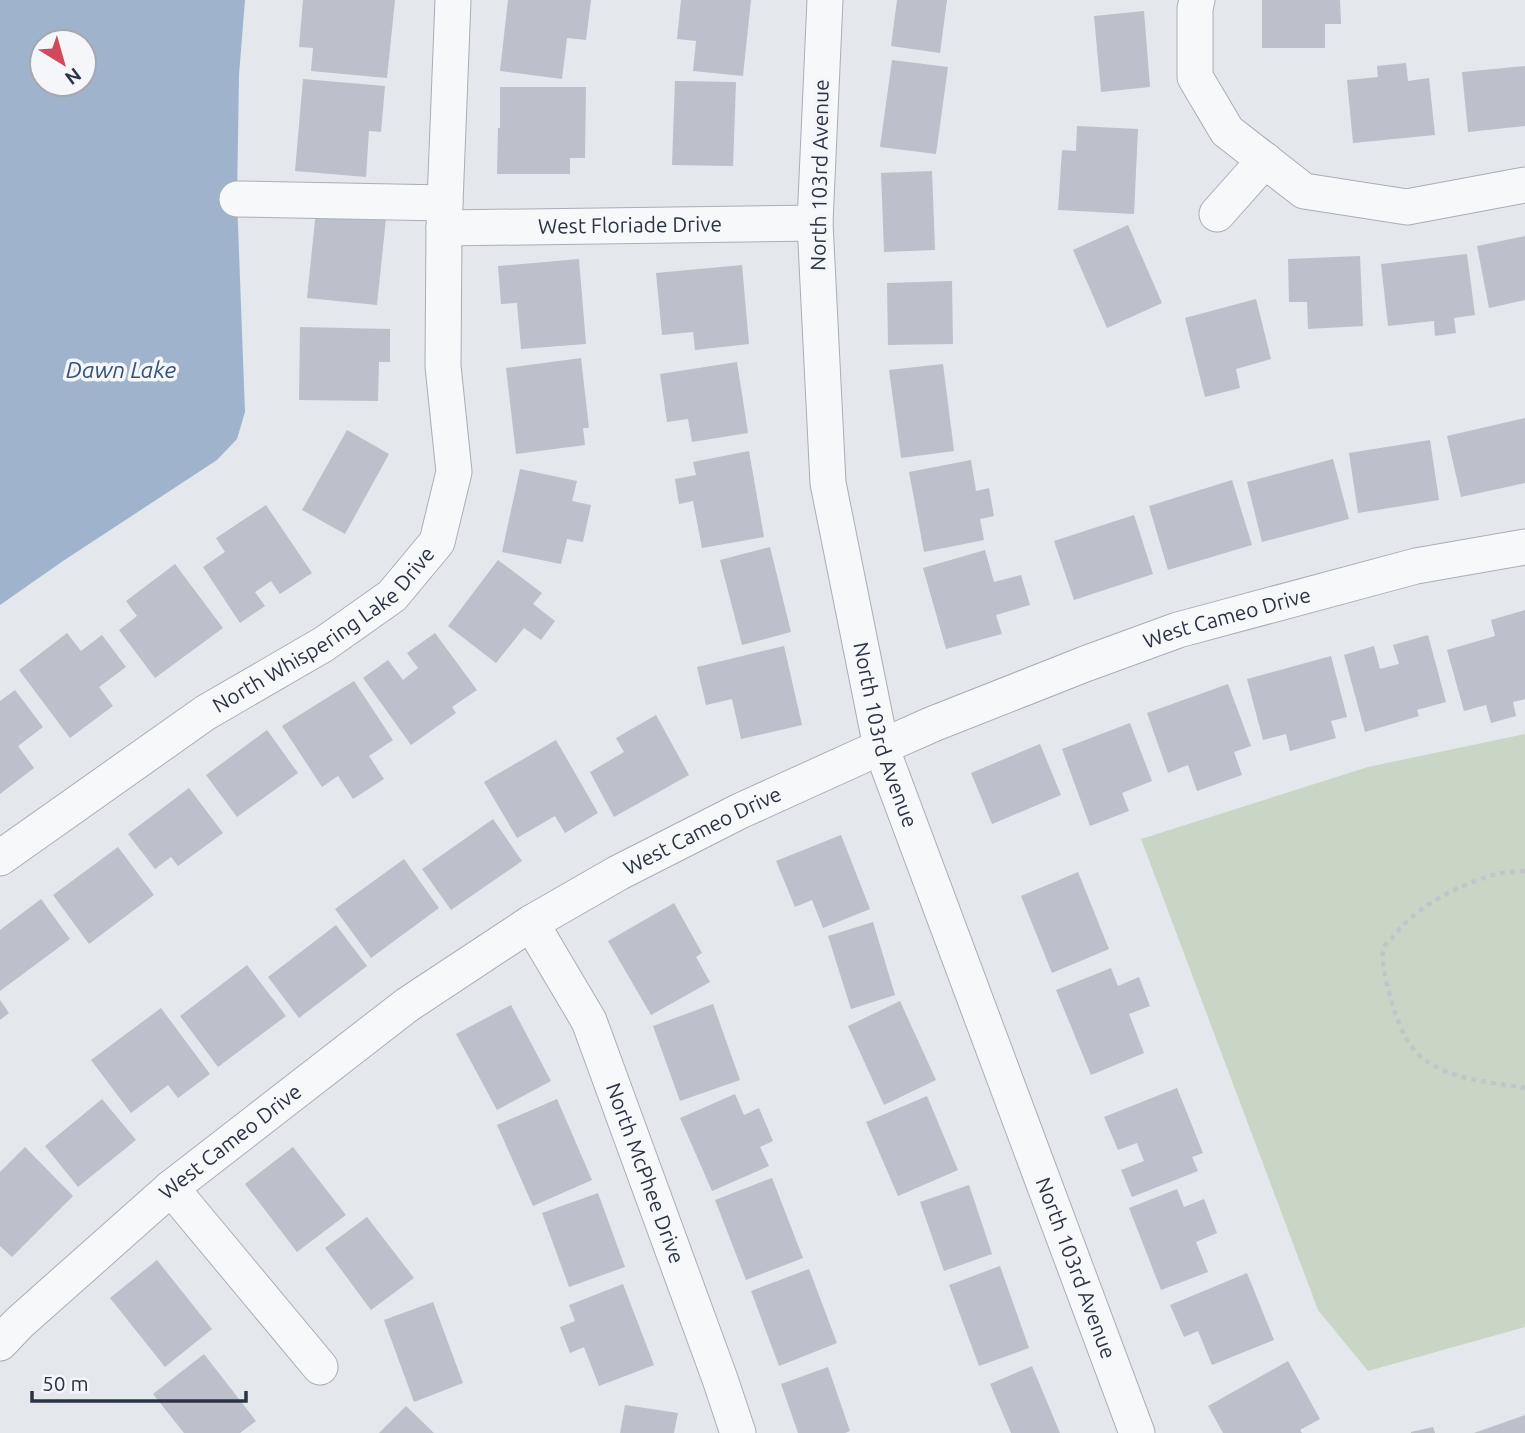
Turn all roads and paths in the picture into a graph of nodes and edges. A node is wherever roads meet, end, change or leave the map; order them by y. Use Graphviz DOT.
graph roads {
  1 [pos="453,0"];
  2 [pos="825,0"];
  3 [pos="1197,0"];
  4 [pos="1265,160"];
  5 [pos="1525,186"];
  6 [pos="237,199"];
  7 [pos="1217,214"];
  8 [pos="444,215"];
  9 [pos="815,223"];
  10 [pos="1525,547"];
  11 [pos="881,747"];
  12 [pos="0,858"];
  13 [pos="1525,871"];
  14 [pos="531,923"];
  15 [pos="1525,1088"];
  16 [pos="171,1188"];
  17 [pos="0,1343"];
  18 [pos="320,1367"];
  19 [pos="738,1433"];
  20 [pos="1137,1433"];
  1 -- 8 [label="street, North Whispering Lake Drive"];
  2 -- 9 [label="street, North 103rd Avenue"];
  3 -- 4 [label="street"];
  4 -- 5 [label="street"];
  4 -- 7 [label="street"];
  6 -- 8 [label="street, West Floriade Drive"];
  8 -- 9 [label="street, West Floriade Drive"];
  8 -- 12 [label="street, North Whispering Lake Drive"];
  9 -- 11 [label="street, North 103rd Avenue"];
  10 -- 11 [label="street, West Cameo Drive"];
  11 -- 14 [label="street, West Cameo Drive"];
  11 -- 20 [label="street, North 103rd Avenue"];
  13 -- 15 [label="path"];
  14 -- 16 [label="street, West Cameo Drive"];
  14 -- 19 [label="street, North McPhee Drive"];
  16 -- 17 [label="street, West Cameo Drive"];
  16 -- 18 [label="street"];
}
